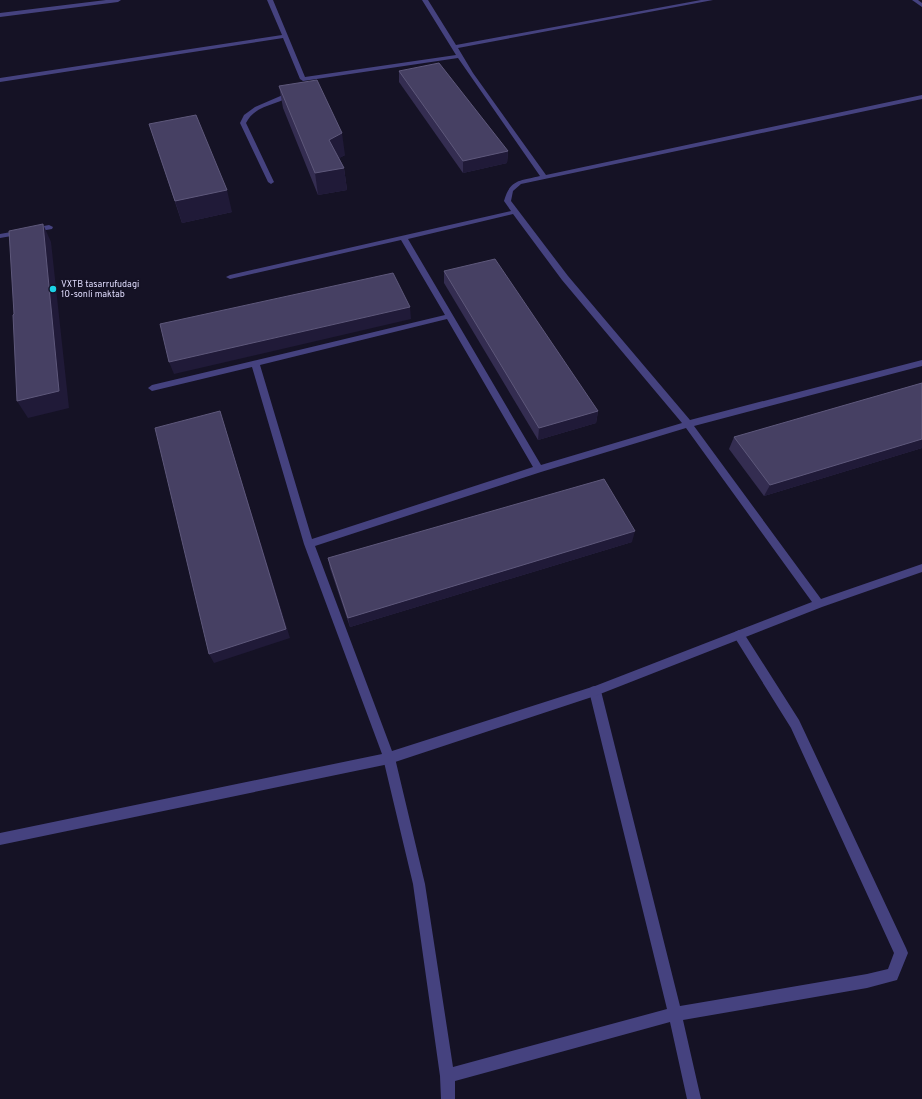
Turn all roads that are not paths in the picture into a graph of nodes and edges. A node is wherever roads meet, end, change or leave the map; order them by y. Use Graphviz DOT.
graph roads {
  1 [pos="118,0"];
  2 [pos="270,0"];
  3 [pos="425,0"];
  4 [pos="710,0"];
  5 [pos="915,0"];
  6 [pos="922,5"];
  7 [pos="0,15"];
  8 [pos="286,36"];
  9 [pos="455,47"];
  10 [pos="460,56"];
  11 [pos="0,80"];
  12 [pos="300,85"];
  13 [pos="922,97"];
  14 [pos="544,177"];
  15 [pos="270,182"];
  16 [pos="515,212"];
  17 [pos="49,227"];
  18 [pos="0,236"];
  19 [pos="403,237"];
  20 [pos="230,277"];
  21 [pos="450,316"];
  22 [pos="255,363"];
  23 [pos="922,363"];
  24 [pos="152,388"];
  25 [pos="688,424"];
  26 [pos="539,469"];
  27 [pos="309,544"];
  28 [pos="922,568"];
  29 [pos="819,604"];
  30 [pos="739,635"];
  31 [pos="595,691"];
  32 [pos="389,758"];
  33 [pos="0,840"];
  34 [pos="675,1014"];
  35 [pos="447,1076"];
  36 [pos="448,1099"];
  37 [pos="694,1099"];
  1 -- 7 [label="street"];
  2 -- 8 [label="street"];
  3 -- 9 [label="street"];
  4 -- 9 [label="street"];
  5 -- 6 [label="street"];
  8 -- 11 [label="street"];
  8 -- 12 [label="street"];
  9 -- 10 [label="street"];
  10 -- 12 [label="street"];
  10 -- 14 [label="street"];
  12 -- 15 [label="street"];
  13 -- 14 [label="street"];
  14 -- 16 [label="street"];
  16 -- 19 [label="street"];
  16 -- 25 [label="street"];
  17 -- 18 [label="street"];
  19 -- 20 [label="street"];
  19 -- 21 [label="street"];
  21 -- 22 [label="street"];
  21 -- 26 [label="street"];
  22 -- 24 [label="street"];
  22 -- 27 [label="street"];
  23 -- 25 [label="street"];
  25 -- 26 [label="street"];
  25 -- 29 [label="street"];
  26 -- 27 [label="street"];
  27 -- 32 [label="street"];
  28 -- 29 [label="street"];
  29 -- 30 [label="street"];
  30 -- 31 [label="street"];
  30 -- 34 [label="street"];
  31 -- 32 [label="street"];
  31 -- 34 [label="street"];
  32 -- 33 [label="street"];
  32 -- 35 [label="street"];
  34 -- 35 [label="street"];
  34 -- 37 [label="street"];
  35 -- 36 [label="street"];
}
